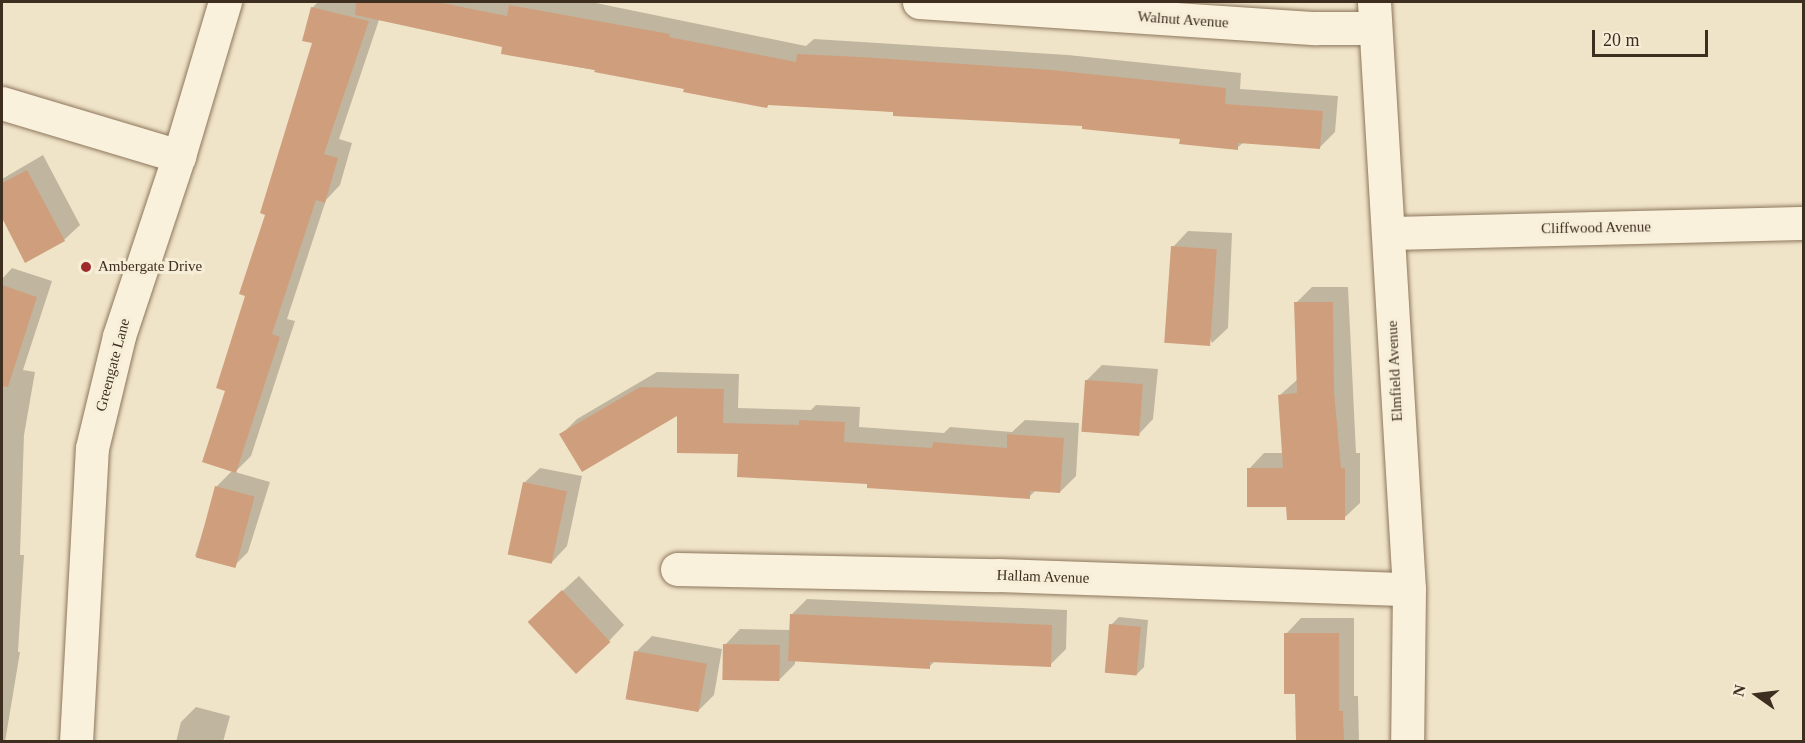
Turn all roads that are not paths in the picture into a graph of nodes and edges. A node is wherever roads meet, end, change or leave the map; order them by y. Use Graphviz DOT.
graph roads {
  1 [pos="225,2"];
  2 [pos="919,2"];
  3 [pos="1375,15"];
  4 [pos="2,104"];
  5 [pos="179,156"];
  6 [pos="1803,223"];
  7 [pos="1388,233"];
  8 [pos="677,569"];
  9 [pos="1409,589"];
  10 [pos="76,741"];
  11 [pos="1407,741"];
  1 -- 5 [label="street, Greengate Lane"];
  2 -- 3 [label="street, Walnut Avenue"];
  3 -- 7 [label="street, Elmfield Avenue"];
  4 -- 5 [label="street"];
  5 -- 10 [label="street, Greengate Lane"];
  6 -- 7 [label="street, Cliffwood Avenue"];
  7 -- 9 [label="street, Elmfield Avenue"];
  8 -- 9 [label="street, Hallam Avenue"];
  9 -- 11 [label="street, Elmfield Avenue"];
}
